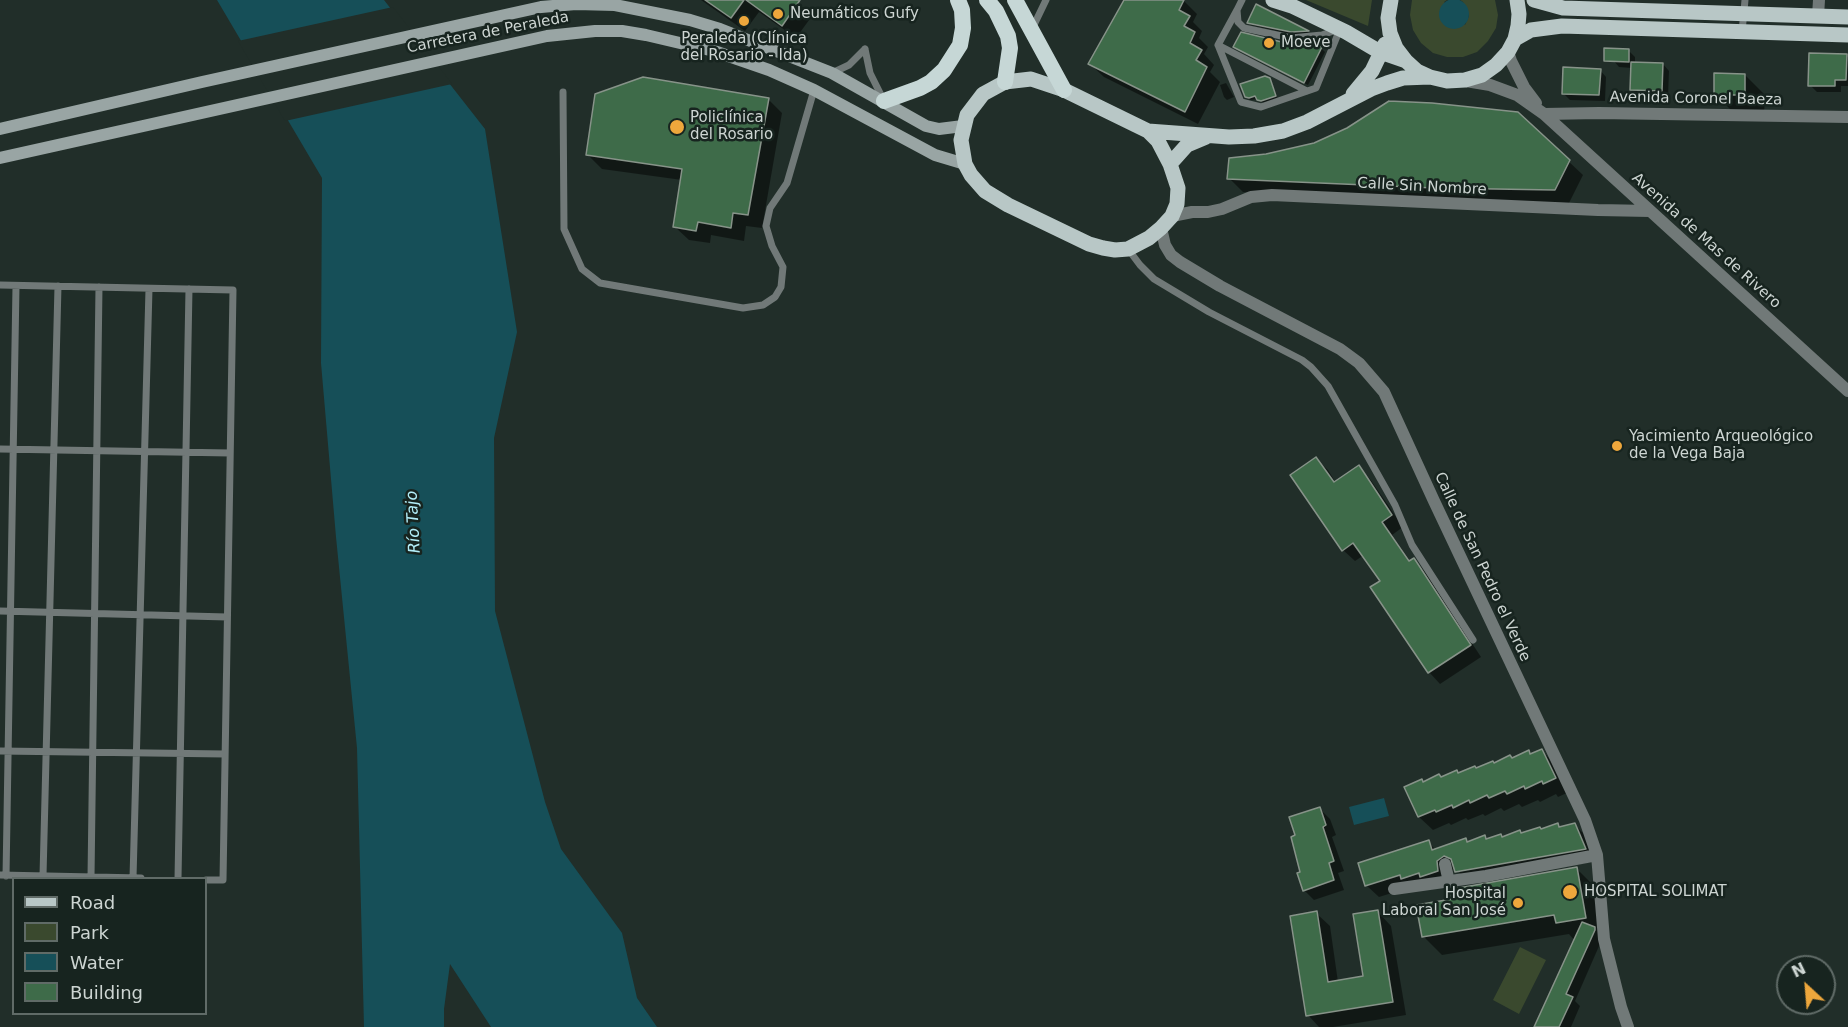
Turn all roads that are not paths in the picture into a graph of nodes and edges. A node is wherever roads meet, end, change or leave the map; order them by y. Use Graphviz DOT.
graph roads {
  1 [pos="958,0"];
  2 [pos="987,0"];
  3 [pos="1015,0"];
  4 [pos="1046,0"];
  5 [pos="1242,0"];
  6 [pos="1273,0"];
  7 [pos="1390,0"];
  8 [pos="1517,0"];
  9 [pos="1534,0"];
  10 [pos="1819,0"];
  11 [pos="1549,3"];
  12 [pos="1745,7"];
  13 [pos="1237,10"];
  14 [pos="1818,16"];
  15 [pos="1848,17"];
  16 [pos="1340,29"];
  17 [pos="1032,30"];
  18 [pos="1742,32"];
  19 [pos="1390,33"];
  20 [pos="1848,35"];
  21 [pos="1218,45"];
  22 [pos="1511,45"];
  23 [pos="1380,52"];
  24 [pos="1406,61"];
  25 [pos="832,73"];
  26 [pos="1430,77"];
  27 [pos="1465,80"];
  28 [pos="1005,82"];
  29 [pos="814,90"];
  30 [pos="1064,90"];
  31 [pos="1307,91"];
  32 [pos="563,92"];
  33 [pos="884,101"];
  34 [pos="1344,103"];
  35 [pos="1544,114"];
  36 [pos="1848,117"];
  37 [pos="963,126"];
  38 [pos="0,129"];
  39 [pos="1148,131"];
  40 [pos="1211,136"];
  41 [pos="0,158"];
  42 [pos="965,164"];
  43 [pos="1170,164"];
  44 [pos="1650,211"];
  45 [pos="1172,216"];
  46 [pos="1161,228"];
  47 [pos="1128,249"];
  48 [pos="0,285"];
  49 [pos="16,286"];
  50 [pos="58,286"];
  51 [pos="99,288"];
  52 [pos="149,289"];
  53 [pos="189,290"];
  54 [pos="1848,391"];
  55 [pos="0,449"];
  56 [pos="13,450"];
  57 [pos="54,450"];
  58 [pos="97,451"];
  59 [pos="145,452"];
  60 [pos="186,453"];
  61 [pos="230,453"];
  62 [pos="0,611"];
  63 [pos="11,612"];
  64 [pos="50,612"];
  65 [pos="95,614"];
  66 [pos="140,615"];
  67 [pos="183,616"];
  68 [pos="227,617"];
  69 [pos="1473,640"];
  70 [pos="0,751"];
  71 [pos="8,751"];
  72 [pos="46,751"];
  73 [pos="93,752"];
  74 [pos="136,753"];
  75 [pos="180,753"];
  76 [pos="225,754"];
  77 [pos="1597,855"];
  78 [pos="1445,864"];
  79 [pos="3,875"];
  80 [pos="43,876"];
  81 [pos="91,877"];
  82 [pos="133,877"];
  83 [pos="178,877"];
  84 [pos="207,880"];
  85 [pos="1449,882"];
  86 [pos="1394,889"];
  87 [pos="1628,1027"];
  1 -- 33 [label="highway"];
  2 -- 28 [label="highway"];
  3 -- 17 [label="highway"];
  4 -- 17 [label="lane"];
  5 -- 13 [label="lane"];
  6 -- 16 [label="main road"];
  7 -- 19 [label="main road"];
  8 -- 22 [label="main road"];
  9 -- 11 [label="main road"];
  10 -- 14 [label="street"];
  11 -- 12 [label="main road"];
  12 -- 14 [label="main road"];
  12 -- 18 [label="lane"];
  13 -- 16 [label="lane"];
  13 -- 21 [label="lane"];
  14 -- 15 [label="main road"];
  16 -- 23 [label="main road"];
  16 -- 31 [label="lane"];
  17 -- 30 [label="highway"];
  18 -- 20 [label="main road"];
  18 -- 22 [label="main road"];
  19 -- 23 [label="main road"];
  19 -- 24 [label="main road"];
  21 -- 31 [label="lane"];
  21 -- 31 [label="lane"];
  22 -- 27 [label="main road"];
  22 -- 35 [label="street, Avenida de Mas de Rivero"];
  23 -- 24 [label="main road"];
  23 -- 34 [label="main road"];
  24 -- 26 [label="main road"];
  25 -- 33 [label="main road, Carretera de Peraleda"];
  25 -- 33 [label="lane"];
  25 -- 38 [label="main road, Carretera de Peraleda"];
  26 -- 27 [label="main road"];
  26 -- 34 [label="main road"];
  27 -- 35 [label="street, Avenida de Mas de Rivero"];
  28 -- 30 [label="main road"];
  28 -- 37 [label="main road"];
  29 -- 32 [label="lane"];
  29 -- 41 [label="main road, Carretera de Peraleda"];
  29 -- 42 [label="main road, Carretera de Peraleda"];
  30 -- 39 [label="main road"];
  33 -- 37 [label="main road, Carretera de Peraleda"];
  34 -- 40 [label="main road"];
  35 -- 36 [label="street, Avenida Coronel Baeza"];
  35 -- 44 [label="street, Avenida de Mas de Rivero"];
  37 -- 42 [label="main road"];
  39 -- 40 [label="main road"];
  39 -- 43 [label="main road"];
  40 -- 43 [label="main road"];
  42 -- 47 [label="main road"];
  43 -- 45 [label="main road"];
  44 -- 45 [label="street, Calle Sin Nombre"];
  44 -- 54 [label="street, Avenida de Mas de Rivero"];
  45 -- 46 [label="main road"];
  46 -- 47 [label="main road"];
  46 -- 77 [label="street, Calle de San Pedro el Verde"];
  47 -- 69 [label="lane"];
  48 -- 49 [label="lane"];
  49 -- 50 [label="lane"];
  49 -- 56 [label="lane"];
  50 -- 51 [label="lane"];
  50 -- 57 [label="lane"];
  51 -- 52 [label="lane"];
  51 -- 58 [label="lane"];
  52 -- 53 [label="lane"];
  52 -- 59 [label="lane"];
  53 -- 60 [label="lane"];
  53 -- 61 [label="lane"];
  55 -- 56 [label="lane"];
  56 -- 57 [label="lane"];
  56 -- 63 [label="lane"];
  57 -- 58 [label="lane"];
  57 -- 64 [label="lane"];
  58 -- 59 [label="lane"];
  58 -- 65 [label="lane"];
  59 -- 60 [label="lane"];
  59 -- 66 [label="lane"];
  60 -- 61 [label="lane"];
  60 -- 67 [label="lane"];
  61 -- 68 [label="lane"];
  62 -- 63 [label="lane"];
  63 -- 64 [label="lane"];
  63 -- 71 [label="lane"];
  64 -- 65 [label="lane"];
  64 -- 72 [label="lane"];
  65 -- 66 [label="lane"];
  65 -- 73 [label="lane"];
  66 -- 67 [label="lane"];
  66 -- 74 [label="lane"];
  67 -- 68 [label="lane"];
  67 -- 75 [label="lane"];
  68 -- 76 [label="lane"];
  70 -- 71 [label="lane"];
  71 -- 72 [label="lane"];
  71 -- 79 [label="lane"];
  72 -- 73 [label="lane"];
  72 -- 80 [label="lane"];
  73 -- 74 [label="lane"];
  73 -- 81 [label="lane"];
  74 -- 75 [label="lane"];
  74 -- 82 [label="lane"];
  75 -- 76 [label="lane"];
  75 -- 83 [label="lane"];
  76 -- 84 [label="lane"];
  77 -- 85 [label="street"];
  77 -- 87 [label="street, Calle de San Pedro el Verde"];
  78 -- 85 [label="street"];
  79 -- 80 [label="lane"];
  80 -- 81 [label="lane"];
  85 -- 86 [label="street"];
}
